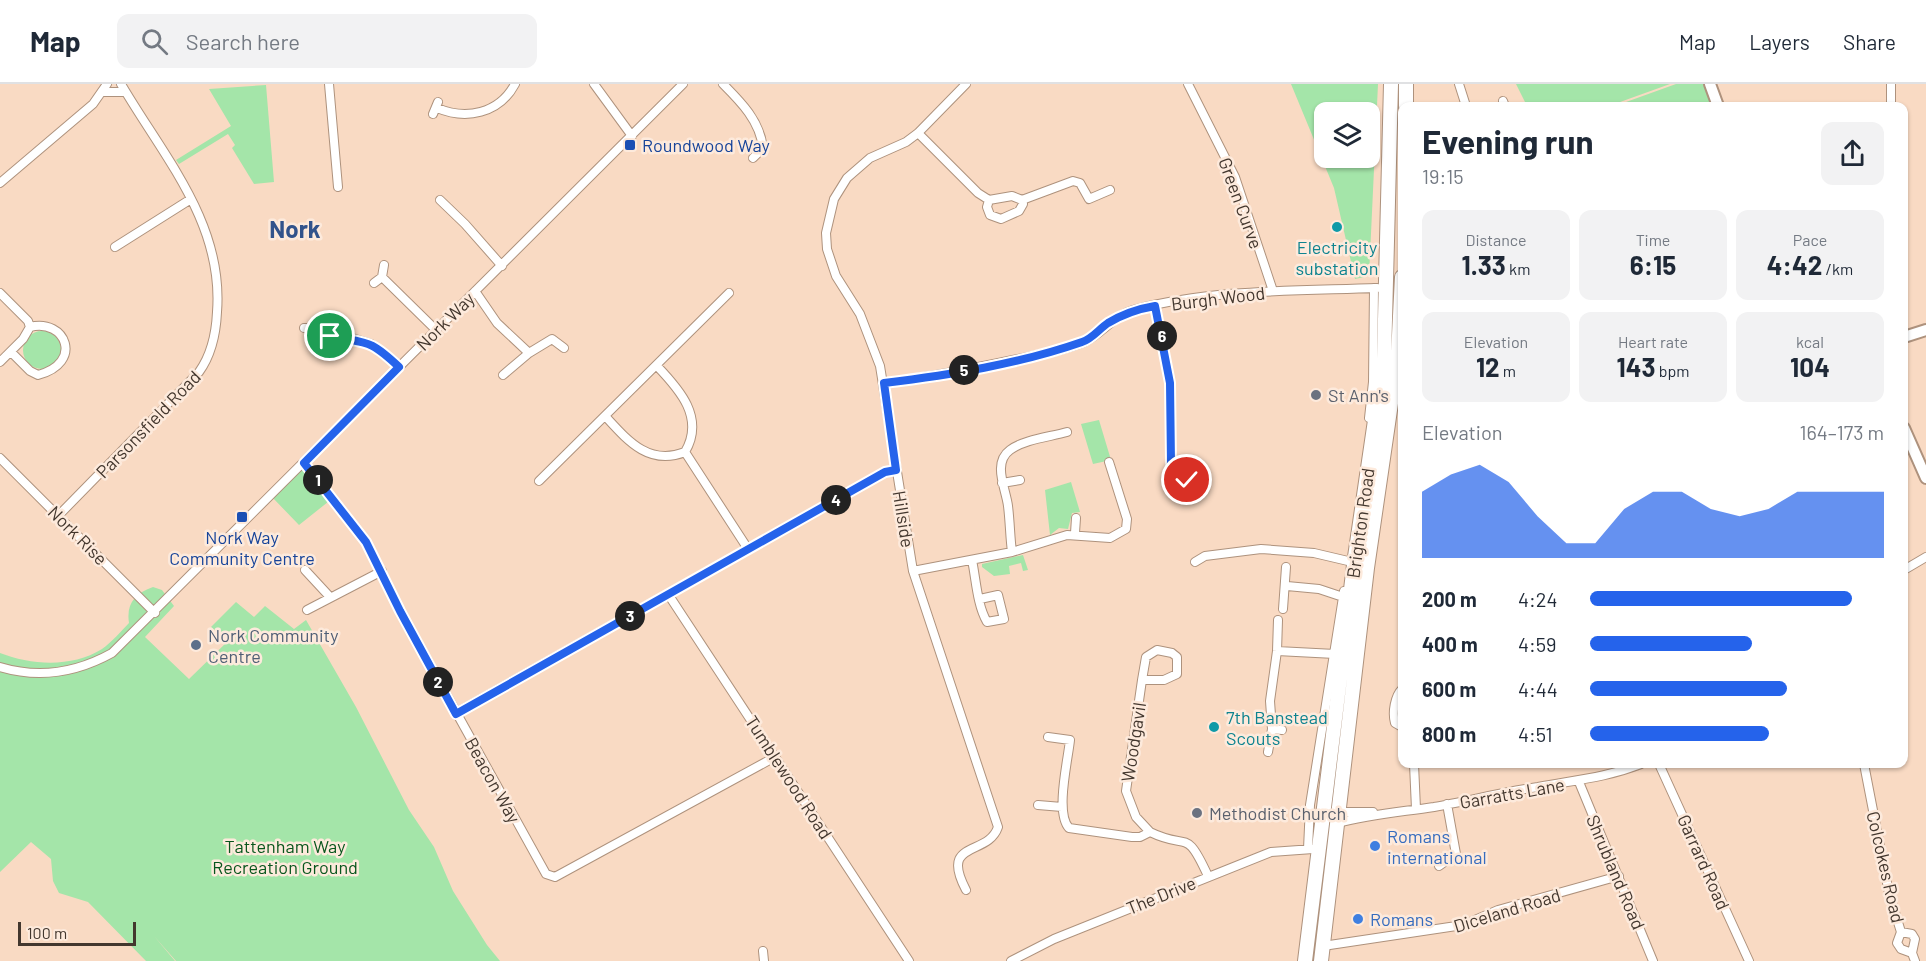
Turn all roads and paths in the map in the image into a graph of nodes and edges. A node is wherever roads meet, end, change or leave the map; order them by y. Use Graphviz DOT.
graph roads {
  1 [pos="121,84"];
  2 [pos="328,84"];
  3 [pos="515,84"];
  4 [pos="594,84"];
  5 [pos="683,84"];
  6 [pos="723,84"];
  7 [pos="966,84"];
  8 [pos="1188,84"];
  9 [pos="1391,84"];
  10 [pos="1406,84"];
  11 [pos="1459,84"];
  12 [pos="1710,84"];
  13 [pos="1891,84"];
  14 [pos="106,88"];
  15 [pos="125,92"];
  16 [pos="1406,102"];
  17 [pos="1465,102"];
  18 [pos="1717,102"];
  19 [pos="1891,102"];
  20 [pos="436,108"];
  21 [pos="918,133"];
  22 [pos="632,136"];
  23 [pos="753,158"];
  24 [pos="0,183"];
  25 [pos="338,187"];
  26 [pos="1110,190"];
  27 [pos="191,199"];
  28 [pos="440,200"];
  29 [pos="990,200"];
  30 [pos="1022,200"];
  31 [pos="450,210"];
  32 [pos="443,218"];
  33 [pos="115,247"];
  34 [pos="384,265"];
  35 [pos="502,266"];
  36 [pos="382,277"];
  37 [pos="374,283"];
  38 [pos="1381,288"];
  39 [pos="475,291"];
  40 [pos="1273,291"];
  41 [pos="729,292"];
  42 [pos="0,293"];
  43 [pos="1155,306"];
  44 [pos="318,319"];
  45 [pos="30,327"];
  46 [pos="304,328"];
  47 [pos="315,328"];
  48 [pos="436,330"];
  49 [pos="1926,330"];
  50 [pos="1908,337"];
  51 [pos="564,348"];
  52 [pos="11,352"];
  53 [pos="529,353"];
  54 [pos="1398,355"];
  55 [pos="0,362"];
  56 [pos="657,366"];
  57 [pos="399,367"];
  58 [pos="503,375"];
  59 [pos="884,383"];
  60 [pos="606,417"];
  61 [pos="1067,432"];
  62 [pos="1908,437"];
  63 [pos="685,452"];
  64 [pos="0,458"];
  65 [pos="1109,462"];
  66 [pos="304,463"];
  67 [pos="896,470"];
  68 [pos="1174,473"];
  69 [pos="1926,478"];
  70 [pos="1020,480"];
  71 [pos="539,481"];
  72 [pos="1002,483"];
  73 [pos="58,516"];
  74 [pos="1076,518"];
  75 [pos="1075,533"];
  76 [pos="748,549"];
  77 [pos="1012,552"];
  78 [pos="1926,557"];
  79 [pos="972,560"];
  80 [pos="1348,561"];
  81 [pos="1195,562"];
  82 [pos="1286,567"];
  83 [pos="1908,568"];
  84 [pos="305,570"];
  85 [pos="382,571"];
  86 [pos="914,571"];
  87 [pos="1287,586"];
  88 [pos="668,594"];
  89 [pos="330,597"];
  90 [pos="1343,597"];
  91 [pos="980,599"];
  92 [pos="1283,609"];
  93 [pos="308,610"];
  94 [pos="154,613"];
  95 [pos="1278,620"];
  96 [pos="1277,651"];
  97 [pos="1335,654"];
  98 [pos="0,667"];
  99 [pos="1142,680"];
  100 [pos="1398,694"];
  101 [pos="456,714"];
  102 [pos="1398,725"];
  103 [pos="1272,729"];
  104 [pos="1282,730"];
  105 [pos="1048,737"];
  106 [pos="1268,752"];
  107 [pos="776,757"];
  108 [pos="1414,768"];
  109 [pos="1631,768"];
  110 [pos="1661,768"];
  111 [pos="1865,768"];
  112 [pos="1579,782"];
  113 [pos="1447,804"];
  114 [pos="1038,805"];
  115 [pos="1416,809"];
  116 [pos="1062,811"];
  117 [pos="1339,817"];
  118 [pos="1150,832"];
  119 [pos="1313,849"];
  120 [pos="1439,866"];
  121 [pos="1208,876"];
  122 [pos="1619,876"];
  123 [pos="966,890"];
  124 [pos="1901,932"];
  125 [pos="1323,946"];
  126 [pos="1307,947"];
  127 [pos="764,951"];
  128 [pos="1914,957"];
  129 [pos="1015,960"];
  130 [pos="764,961"];
  131 [pos="909,961"];
  132 [pos="1305,961"];
  133 [pos="1321,961"];
  134 [pos="1652,961"];
  135 [pos="1749,961"];
  1 -- 15 [label="street, Parsonsfield Road"];
  2 -- 25 [label="street"];
  3 -- 20 [label="street"];
  4 -- 22 [label="street"];
  5 -- 22 [label="street, Nork Way"];
  6 -- 23 [label="street"];
  7 -- 21 [label="street, Hillside"];
  8 -- 40 [label="street, Green Curve"];
  9 -- 38 [label="highway, Brighton Road"];
  10 -- 16 [label="highway"];
  11 -- 17 [label="street"];
  12 -- 18 [label="main road"];
  13 -- 19 [label="street"];
  14 -- 15 [label="street"];
  14 -- 24 [label="street"];
  15 -- 27 [label="street, Parsonsfield Road"];
  21 -- 29 [label="street"];
  21 -- 59 [label="street, Hillside"];
  22 -- 35 [label="street, Nork Way"];
  26 -- 30 [label="street"];
  27 -- 33 [label="street"];
  27 -- 73 [label="street, Parsonsfield Road"];
  28 -- 31 [label="street"];
  29 -- 30 [label="street"];
  29 -- 30 [label="street"];
  31 -- 32 [label="street"];
  31 -- 35 [label="street"];
  34 -- 36 [label="street"];
  35 -- 39 [label="street, Nork Way"];
  36 -- 37 [label="street"];
  36 -- 48 [label="street"];
  38 -- 40 [label="street, Burgh Wood"];
  38 -- 80 [label="street, Brighton Road"];
  38 -- 119 [label="highway, Brighton Road"];
  39 -- 48 [label="street, Nork Way"];
  39 -- 53 [label="street"];
  40 -- 43 [label="street, Burgh Wood"];
  41 -- 56 [label="street"];
  42 -- 45 [label="street"];
  43 -- 59 [label="street, Burgh Wood"];
  43 -- 68 [label="street"];
  44 -- 47 [label="street"];
  45 -- 52 [label="street"];
  45 -- 52 [label="street"];
  46 -- 47 [label="street"];
  47 -- 57 [label="street"];
  48 -- 57 [label="street, Nork Way"];
  49 -- 50 [label="main road"];
  51 -- 53 [label="street"];
  52 -- 55 [label="street"];
  53 -- 58 [label="street"];
  54 -- 117 [label="highway, Brighton Road"];
  56 -- 60 [label="street"];
  56 -- 63 [label="street"];
  57 -- 66 [label="street, Nork Way"];
  59 -- 67 [label="street, Hillside"];
  60 -- 63 [label="street"];
  60 -- 71 [label="street"];
  61 -- 72 [label="street"];
  62 -- 69 [label="main road"];
  63 -- 76 [label="street"];
  64 -- 73 [label="street, Nork Rise"];
  65 -- 75 [label="street"];
  66 -- 85 [label="street, Beacon Way"];
  66 -- 94 [label="street, Nork Way"];
  67 -- 76 [label="street"];
  67 -- 86 [label="street, Hillside"];
  70 -- 72 [label="street"];
  72 -- 77 [label="street"];
  73 -- 94 [label="street, Nork Rise"];
  74 -- 75 [label="street"];
  75 -- 77 [label="street"];
  76 -- 88 [label="street"];
  77 -- 79 [label="street"];
  78 -- 83 [label="street"];
  79 -- 86 [label="street"];
  79 -- 91 [label="street"];
  80 -- 81 [label="street"];
  80 -- 90 [label="street, Brighton Road"];
  82 -- 87 [label="street"];
  84 -- 89 [label="street"];
  85 -- 89 [label="street"];
  85 -- 101 [label="street, Beacon Way"];
  86 -- 123 [label="street, Hillside"];
  87 -- 90 [label="street"];
  87 -- 92 [label="street"];
  88 -- 101 [label="street"];
  88 -- 107 [label="street, Tumblewood Road"];
  89 -- 93 [label="street"];
  90 -- 97 [label="street, Brighton Road"];
  94 -- 98 [label="street, Nork Way"];
  95 -- 96 [label="street"];
  96 -- 97 [label="street"];
  96 -- 103 [label="street"];
  97 -- 119 [label="street, Brighton Road"];
  99 -- 99 [label="street, Woodgavil"];
  99 -- 118 [label="street, Woodgavil"];
  100 -- 102 [label="street"];
  101 -- 107 [label="street, Beacon Way"];
  103 -- 104 [label="street"];
  103 -- 106 [label="street"];
  105 -- 116 [label="street"];
  107 -- 131 [label="street, Tumblewood Road"];
  108 -- 115 [label="street"];
  109 -- 112 [label="street, Garratts Lane"];
  110 -- 135 [label="street, Garrard Road"];
  111 -- 124 [label="street, Colcokes Road"];
  112 -- 113 [label="street, Garratts Lane"];
  112 -- 122 [label="street, Shrubland Road"];
  113 -- 115 [label="street, Garratts Lane"];
  113 -- 120 [label="street"];
  114 -- 116 [label="street"];
  115 -- 117 [label="street, Garratts Lane"];
  116 -- 118 [label="street"];
  117 -- 125 [label="highway, Brighton Road"];
  117 -- 126 [label="highway"];
  118 -- 121 [label="street"];
  119 -- 121 [label="street, The Drive"];
  119 -- 126 [label="highway, Brighton Road"];
  121 -- 129 [label="street, The Drive"];
  122 -- 125 [label="street, Diceland Road"];
  122 -- 134 [label="street, Shrubland Road"];
  124 -- 128 [label="street, Colcokes Road"];
  124 -- 128 [label="street"];
  125 -- 133 [label="highway, Brighton Road"];
  126 -- 132 [label="highway, Brighton Road"];
  127 -- 130 [label="street"];
}
